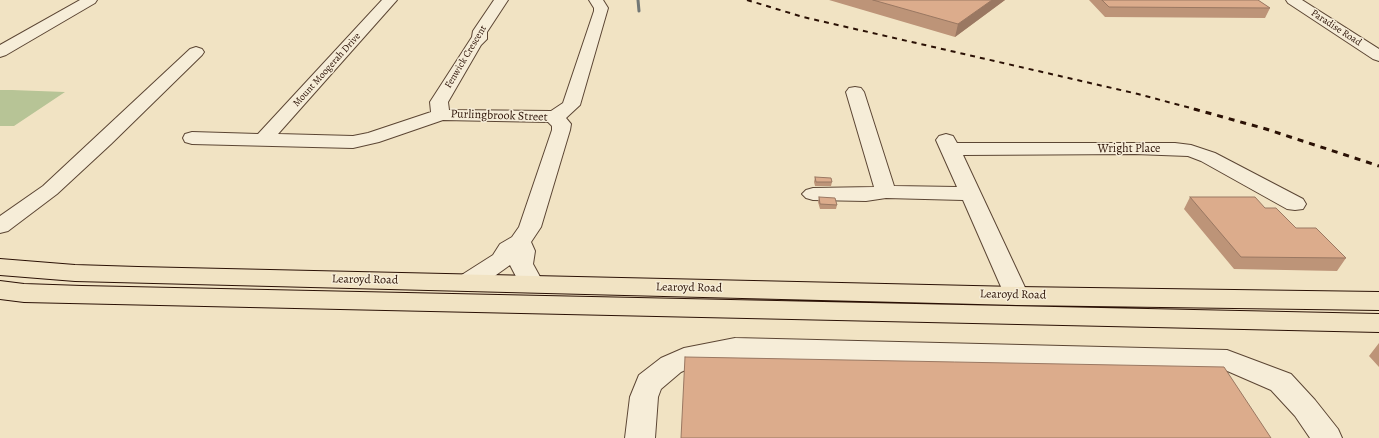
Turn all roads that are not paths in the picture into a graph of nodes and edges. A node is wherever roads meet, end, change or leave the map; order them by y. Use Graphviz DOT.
graph roads {
  1 [pos="90,0"];
  2 [pos="390,0"];
  3 [pos="501,0"];
  4 [pos="596,0"];
  5 [pos="1293,0"];
  6 [pos="0,52"];
  7 [pos="196,52"];
  8 [pos="1379,56"];
  9 [pos="855,92"];
  10 [pos="441,115"];
  11 [pos="554,118"];
  12 [pos="192,138"];
  13 [pos="263,140"];
  14 [pos="886,192"];
  15 [pos="813,194"];
  16 [pos="970,194"];
  17 [pos="1295,204"];
  18 [pos="0,226"];
  19 [pos="520,242"];
  20 [pos="0,266"];
  21 [pos="469,282"];
  22 [pos="532,284"];
  23 [pos="2,292"];
  24 [pos="1017,296"];
  25 [pos="1379,301"];
  26 [pos="1379,323"];
  27 [pos="640,438"];
  28 [pos="1327,438"];
  1 -- 6 [label="street"];
  2 -- 13 [label="street, Mount Moogerah Drive"];
  3 -- 10 [label="street, Fenwick Crescent"];
  4 -- 11 [label="street"];
  5 -- 8 [label="street, Paradise Road"];
  7 -- 18 [label="street"];
  9 -- 14 [label="street"];
  10 -- 11 [label="street, Purlingbrook Street"];
  10 -- 13 [label="street, Purlingbrook Street"];
  11 -- 19 [label="street, Purlingbrook Street"];
  12 -- 13 [label="street, Purlingbrook Street"];
  14 -- 15 [label="street"];
  14 -- 16 [label="street"];
  16 -- 17 [label="street, Wright Place"];
  16 -- 24 [label="street, Wright Place"];
  19 -- 21 [label="street, Purlingbrook Street"];
  19 -- 22 [label="street"];
  20 -- 21 [label="main road, Learoyd Road"];
  21 -- 22 [label="main road, Learoyd Road"];
  22 -- 24 [label="main road, Learoyd Road"];
  23 -- 26 [label="main road, Learoyd Road"];
  24 -- 25 [label="main road, Learoyd Road"];
  27 -- 28 [label="street"];
}
